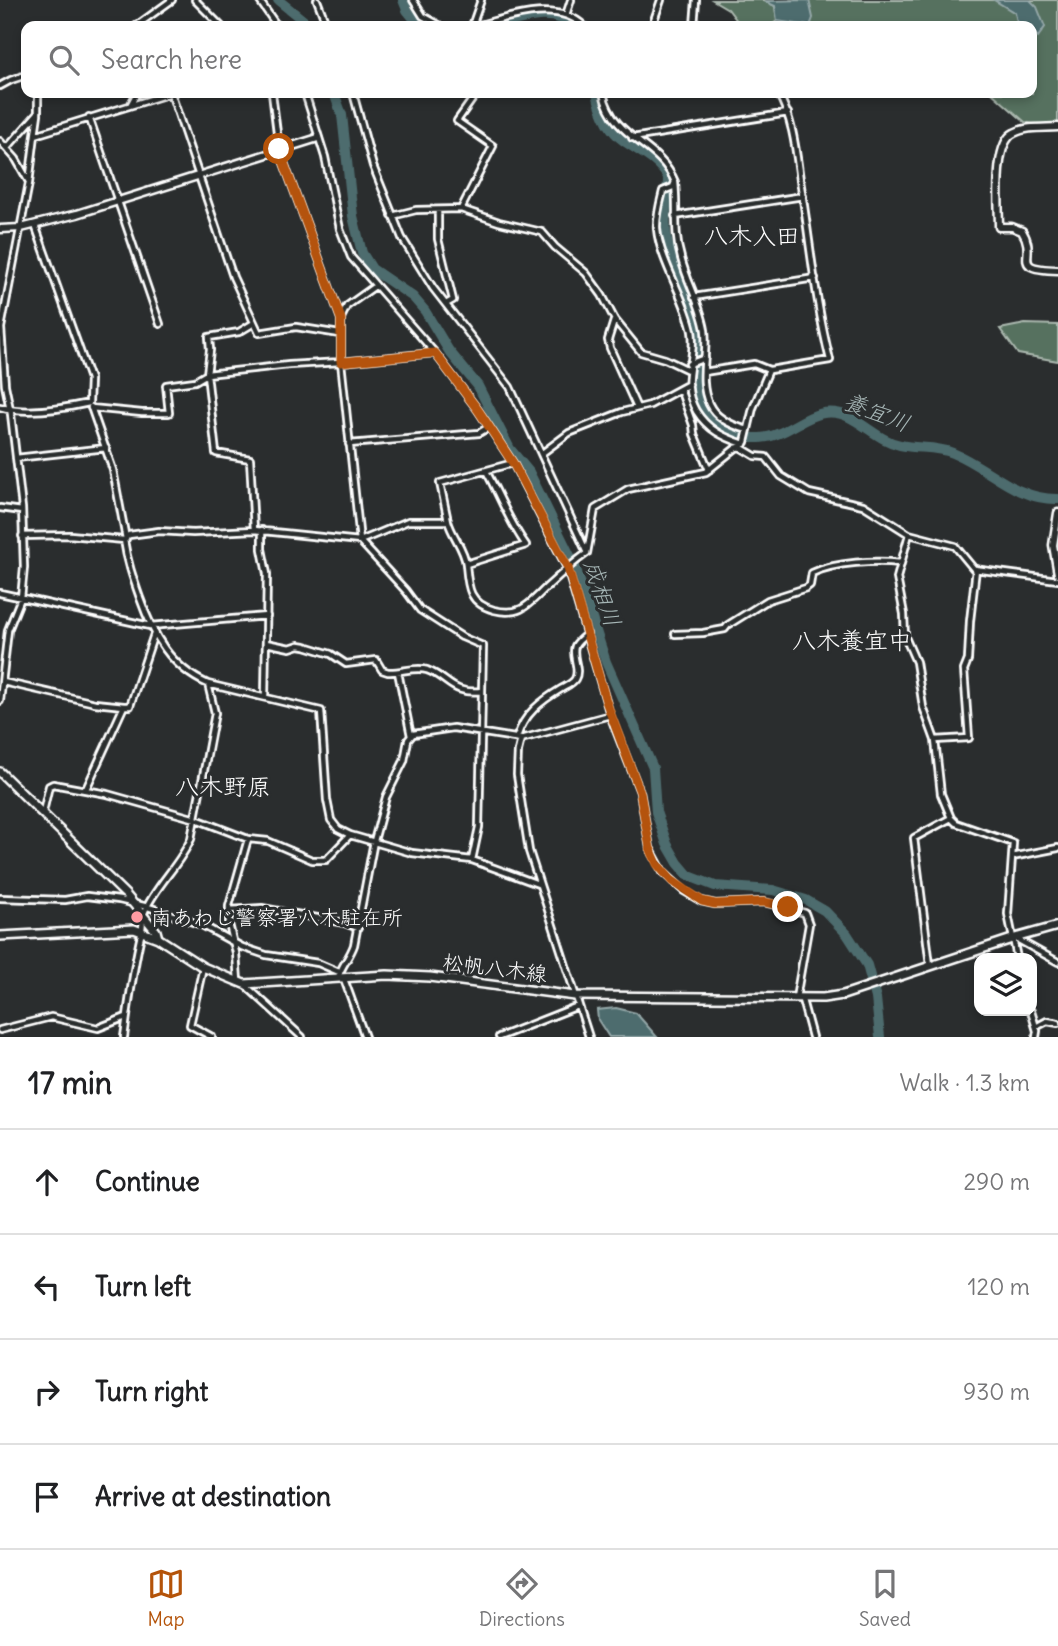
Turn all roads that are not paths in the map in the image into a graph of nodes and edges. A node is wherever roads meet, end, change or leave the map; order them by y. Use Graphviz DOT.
graph roads {
  1 [pos="172,0"];
  2 [pos="195,0"];
  3 [pos="259,0"];
  4 [pos="317,0"];
  5 [pos="413,0"];
  6 [pos="481,0"];
  7 [pos="571,0"];
  8 [pos="660,0"];
  9 [pos="696,0"];
  10 [pos="567,12"];
  11 [pos="143,21"];
  12 [pos="216,21"];
  13 [pos="274,21"];
  14 [pos="325,21"];
  15 [pos="432,21"];
  16 [pos="475,21"];
  17 [pos="492,21"];
  18 [pos="577,21"];
  19 [pos="654,21"];
  20 [pos="694,21"];
  21 [pos="21,77"];
  22 [pos="0,86"];
  23 [pos="38,98"];
  24 [pos="134,98"];
  25 [pos="154,98"];
  26 [pos="173,98"];
  27 [pos="273,98"];
  28 [pos="306,98"];
  29 [pos="354,98"];
  30 [pos="473,98"];
  31 [pos="605,98"];
  32 [pos="780,98"];
  33 [pos="130,105"];
  34 [pos="38,113"];
  35 [pos="788,113"];
  36 [pos="89,117"];
  37 [pos="1058,127"];
  38 [pos="35,135"];
  39 [pos="318,138"];
  40 [pos="631,138"];
  41 [pos="0,141"];
  42 [pos="8,148"];
  43 [pos="279,149"];
  44 [pos="198,175"];
  45 [pos="29,183"];
  46 [pos="674,185"];
  47 [pos="803,196"];
  48 [pos="118,201"];
  49 [pos="461,209"];
  50 [pos="438,210"];
  51 [pos="392,216"];
  52 [pos="675,216"];
  53 [pos="35,225"];
  54 [pos="21,228"];
  55 [pos="0,229"];
  56 [pos="1058,270"];
  57 [pos="815,278"];
  58 [pos="375,286"];
  59 [pos="694,297"];
  60 [pos="446,305"];
  61 [pos="341,319"];
  62 [pos="615,320"];
  63 [pos="254,323"];
  64 [pos="160,324"];
  65 [pos="1,328"];
  66 [pos="340,334"];
  67 [pos="435,353"];
  68 [pos="705,358"];
  69 [pos="341,362"];
  70 [pos="689,366"];
  71 [pos="769,370"];
  72 [pos="704,372"];
  73 [pos="207,374"];
  74 [pos="689,384"];
  75 [pos="680,389"];
  76 [pos="90,405"];
  77 [pos="0,407"];
  78 [pos="637,408"];
  79 [pos="11,410"];
  80 [pos="489,427"];
  81 [pos="748,430"];
  82 [pos="349,444"];
  83 [pos="743,444"];
  84 [pos="106,448"];
  85 [pos="541,454"];
  86 [pos="16,458"];
  87 [pos="513,463"];
  88 [pos="709,470"];
  89 [pos="486,471"];
  90 [pos="0,508"];
  91 [pos="22,511"];
  92 [pos="1058,513"];
  93 [pos="448,521"];
  94 [pos="254,530"];
  95 [pos="262,530"];
  96 [pos="909,534"];
  97 [pos="22,536"];
  98 [pos="125,540"];
  99 [pos="360,541"];
  100 [pos="585,554"];
  101 [pos="902,563"];
  102 [pos="466,564"];
  103 [pos="569,566"];
  104 [pos="976,569"];
  105 [pos="1058,573"];
  106 [pos="1058,580"];
  107 [pos="0,593"];
  108 [pos="21,598"];
  109 [pos="267,616"];
  110 [pos="150,626"];
  111 [pos="154,633"];
  112 [pos="587,634"];
  113 [pos="675,634"];
  114 [pos="267,643"];
  115 [pos="398,672"];
  116 [pos="3,682"];
  117 [pos="208,684"];
  118 [pos="482,691"];
  119 [pos="265,697"];
  120 [pos="0,701"];
  121 [pos="124,706"];
  122 [pos="610,715"];
  123 [pos="482,732"];
  124 [pos="411,736"];
  125 [pos="519,738"];
  126 [pos="936,740"];
  127 [pos="0,772"];
  128 [pos="86,789"];
  129 [pos="43,812"];
  130 [pos="951,818"];
  131 [pos="196,819"];
  132 [pos="350,835"];
  133 [pos="248,839"];
  134 [pos="374,841"];
  135 [pos="1058,848"];
  136 [pos="1012,857"];
  137 [pos="472,860"];
  138 [pos="538,884"];
  139 [pos="0,898"];
  140 [pos="134,904"];
  141 [pos="148,907"];
  142 [pos="229,910"];
  143 [pos="143,915"];
  144 [pos="1058,926"];
  145 [pos="358,928"];
  146 [pos="142,931"];
  147 [pos="0,936"];
  148 [pos="158,938"];
  149 [pos="1015,938"];
  150 [pos="232,941"];
  151 [pos="1016,953"];
  152 [pos="1058,962"];
  153 [pos="203,967"];
  154 [pos="931,967"];
  155 [pos="340,976"];
  156 [pos="241,983"];
  157 [pos="575,996"];
  158 [pos="799,1000"];
  159 [pos="578,1006"];
  160 [pos="1032,1016"];
  161 [pos="127,1017"];
  162 [pos="1058,1023"];
  163 [pos="1036,1028"];
  164 [pos="0,1030"];
  165 [pos="294,1030"];
  166 [pos="124,1037"];
  167 [pos="212,1037"];
  168 [pos="292,1037"];
  169 [pos="302,1037"];
  170 [pos="365,1037"];
  171 [pos="499,1037"];
  172 [pos="589,1037"];
  173 [pos="812,1037"];
  174 [pos="1036,1037"];
  1 -- 11 [label="street"];
  2 -- 12 [label="street"];
  3 -- 13 [label="street"];
  4 -- 14 [label="street"];
  5 -- 15 [label="street"];
  6 -- 16 [label="street"];
  7 -- 10 [label="street"];
  8 -- 19 [label="street"];
  9 -- 20 [label="street"];
  10 -- 17 [label="street"];
  10 -- 18 [label="street"];
  21 -- 22 [label="street"];
  23 -- 34 [label="street"];
  24 -- 33 [label="street"];
  25 -- 33 [label="street"];
  26 -- 44 [label="street"];
  27 -- 43 [label="street"];
  28 -- 39 [label="street"];
  29 -- 51 [label="street"];
  30 -- 49 [label="street"];
  31 -- 40 [label="street"];
  32 -- 35 [label="street"];
  33 -- 36 [label="street"];
  34 -- 38 [label="street"];
  34 -- 42 [label="street"];
  35 -- 40 [label="street"];
  35 -- 47 [label="street"];
  36 -- 38 [label="street"];
  36 -- 48 [label="street"];
  37 -- 56 [label="street"];
  38 -- 45 [label="street"];
  39 -- 43 [label="street"];
  39 -- 58 [label="street"];
  40 -- 46 [label="street"];
  41 -- 42 [label="street"];
  42 -- 45 [label="street"];
  43 -- 44 [label="street"];
  43 -- 61 [label="street"];
  44 -- 48 [label="street"];
  44 -- 63 [label="street"];
  45 -- 54 [label="street"];
  46 -- 52 [label="street"];
  46 -- 70 [label="street"];
  47 -- 52 [label="street"];
  47 -- 57 [label="street"];
  48 -- 53 [label="street"];
  48 -- 64 [label="street"];
  49 -- 50 [label="street"];
  49 -- 62 [label="street"];
  50 -- 51 [label="street"];
  50 -- 60 [label="street"];
  51 -- 60 [label="street"];
  52 -- 59 [label="street"];
  53 -- 54 [label="street"];
  53 -- 76 [label="street"];
  54 -- 55 [label="street"];
  54 -- 65 [label="street"];
  57 -- 59 [label="street"];
  57 -- 71 [label="street"];
  58 -- 61 [label="street"];
  58 -- 67 [label="street"];
  59 -- 68 [label="street"];
  60 -- 85 [label="street"];
  61 -- 66 [label="street"];
  62 -- 70 [label="street"];
  62 -- 78 [label="street"];
  63 -- 66 [label="street"];
  63 -- 73 [label="street"];
  65 -- 79 [label="street"];
  66 -- 69 [label="street"];
  67 -- 69 [label="street"];
  67 -- 80 [label="street"];
  68 -- 70 [label="street"];
  68 -- 72 [label="street"];
  69 -- 73 [label="street"];
  69 -- 82 [label="street"];
  70 -- 74 [label="street"];
  71 -- 72 [label="street"];
  71 -- 81 [label="street"];
  72 -- 81 [label="street"];
  73 -- 76 [label="street"];
  73 -- 94 [label="street"];
  74 -- 75 [label="street"];
  74 -- 83 [label="street"];
  75 -- 78 [label="street"];
  75 -- 88 [label="street"];
  76 -- 79 [label="street"];
  76 -- 84 [label="street"];
  77 -- 79 [label="street"];
  78 -- 85 [label="street"];
  79 -- 86 [label="street"];
  80 -- 82 [label="street"];
  80 -- 87 [label="street"];
  81 -- 83 [label="street"];
  82 -- 99 [label="street"];
  83 -- 88 [label="street"];
  83 -- 96 [label="street"];
  84 -- 86 [label="street"];
  84 -- 98 [label="street"];
  85 -- 100 [label="street"];
  86 -- 91 [label="street"];
  87 -- 89 [label="street"];
  87 -- 103 [label="street"];
  88 -- 100 [label="street"];
  89 -- 93 [label="street"];
  89 -- 102 [label="street"];
  90 -- 91 [label="street"];
  91 -- 97 [label="street"];
  92 -- 105 [label="street"];
  93 -- 99 [label="street"];
  93 -- 102 [label="street"];
  94 -- 95 [label="street"];
  94 -- 98 [label="street"];
  95 -- 99 [label="street"];
  95 -- 109 [label="street"];
  96 -- 101 [label="street"];
  96 -- 104 [label="street"];
  97 -- 98 [label="street"];
  97 -- 108 [label="street"];
  98 -- 110 [label="street"];
  99 -- 118 [label="street"];
  100 -- 103 [label="street"];
  101 -- 113 [label="street"];
  101 -- 126 [label="street"];
  102 -- 103 [label="street"];
  103 -- 112 [label="street"];
  104 -- 106 [label="street"];
  104 -- 126 [label="street"];
  107 -- 108 [label="street"];
  108 -- 110 [label="street"];
  108 -- 116 [label="street"];
  109 -- 110 [label="street"];
  109 -- 114 [label="street"];
  110 -- 111 [label="street"];
  111 -- 117 [label="street"];
  111 -- 121 [label="street"];
  112 -- 122 [label="street"];
  112 -- 125 [label="street"];
  114 -- 115 [label="street"];
  114 -- 119 [label="street"];
  115 -- 118 [label="street"];
  115 -- 124 [label="street"];
  116 -- 120 [label="street"];
  116 -- 121 [label="street"];
  117 -- 119 [label="street"];
  117 -- 131 [label="street"];
  118 -- 123 [label="street"];
  119 -- 132 [label="street"];
  121 -- 128 [label="street"];
  122 -- 125 [label="street"];
  122 -- 158 [label="street"];
  123 -- 124 [label="street"];
  123 -- 125 [label="street"];
  123 -- 137 [label="street"];
  124 -- 134 [label="street"];
  125 -- 138 [label="street"];
  126 -- 130 [label="street"];
  127 -- 129 [label="main road, 松帆八木線"];
  128 -- 129 [label="street"];
  128 -- 131 [label="street"];
  129 -- 140 [label="main road, 松帆八木線"];
  130 -- 136 [label="street"];
  130 -- 154 [label="street"];
  131 -- 133 [label="street"];
  131 -- 141 [label="street"];
  132 -- 133 [label="street"];
  132 -- 134 [label="street"];
  133 -- 142 [label="street"];
  134 -- 137 [label="street"];
  134 -- 145 [label="street"];
  135 -- 136 [label="street"];
  136 -- 149 [label="street"];
  137 -- 138 [label="street"];
  138 -- 157 [label="street"];
  139 -- 140 [label="street"];
  140 -- 141 [label="street"];
  140 -- 143 [label="main road, 松帆八木線"];
  141 -- 143 [label="street"];
  141 -- 150 [label="street"];
  142 -- 145 [label="street"];
  142 -- 150 [label="street"];
  143 -- 146 [label="street"];
  143 -- 148 [label="main road, 松帆八木線"];
  144 -- 149 [label="main road, 松帆八木線"];
  145 -- 155 [label="street"];
  146 -- 147 [label="main road"];
  146 -- 148 [label="main road"];
  146 -- 161 [label="street"];
  148 -- 153 [label="main road, 松帆八木線"];
  149 -- 151 [label="street"];
  149 -- 152 [label="street"];
  149 -- 154 [label="main road, 松帆八木線"];
  150 -- 155 [label="street"];
  150 -- 156 [label="street"];
  153 -- 156 [label="main road, 松帆八木線"];
  153 -- 167 [label="street"];
  154 -- 158 [label="main road, 松帆八木線"];
  155 -- 156 [label="main road, 松帆八木線"];
  155 -- 157 [label="main road, 松帆八木線"];
  155 -- 170 [label="street"];
  156 -- 165 [label="street"];
  157 -- 158 [label="main road, 松帆八木線"];
  157 -- 159 [label="street"];
  158 -- 173 [label="street"];
  159 -- 171 [label="street"];
  159 -- 172 [label="street"];
  160 -- 163 [label="street"];
  161 -- 164 [label="street"];
  161 -- 166 [label="street"];
  162 -- 163 [label="street"];
  163 -- 174 [label="street"];
  165 -- 168 [label="street"];
  165 -- 169 [label="street"];
}
